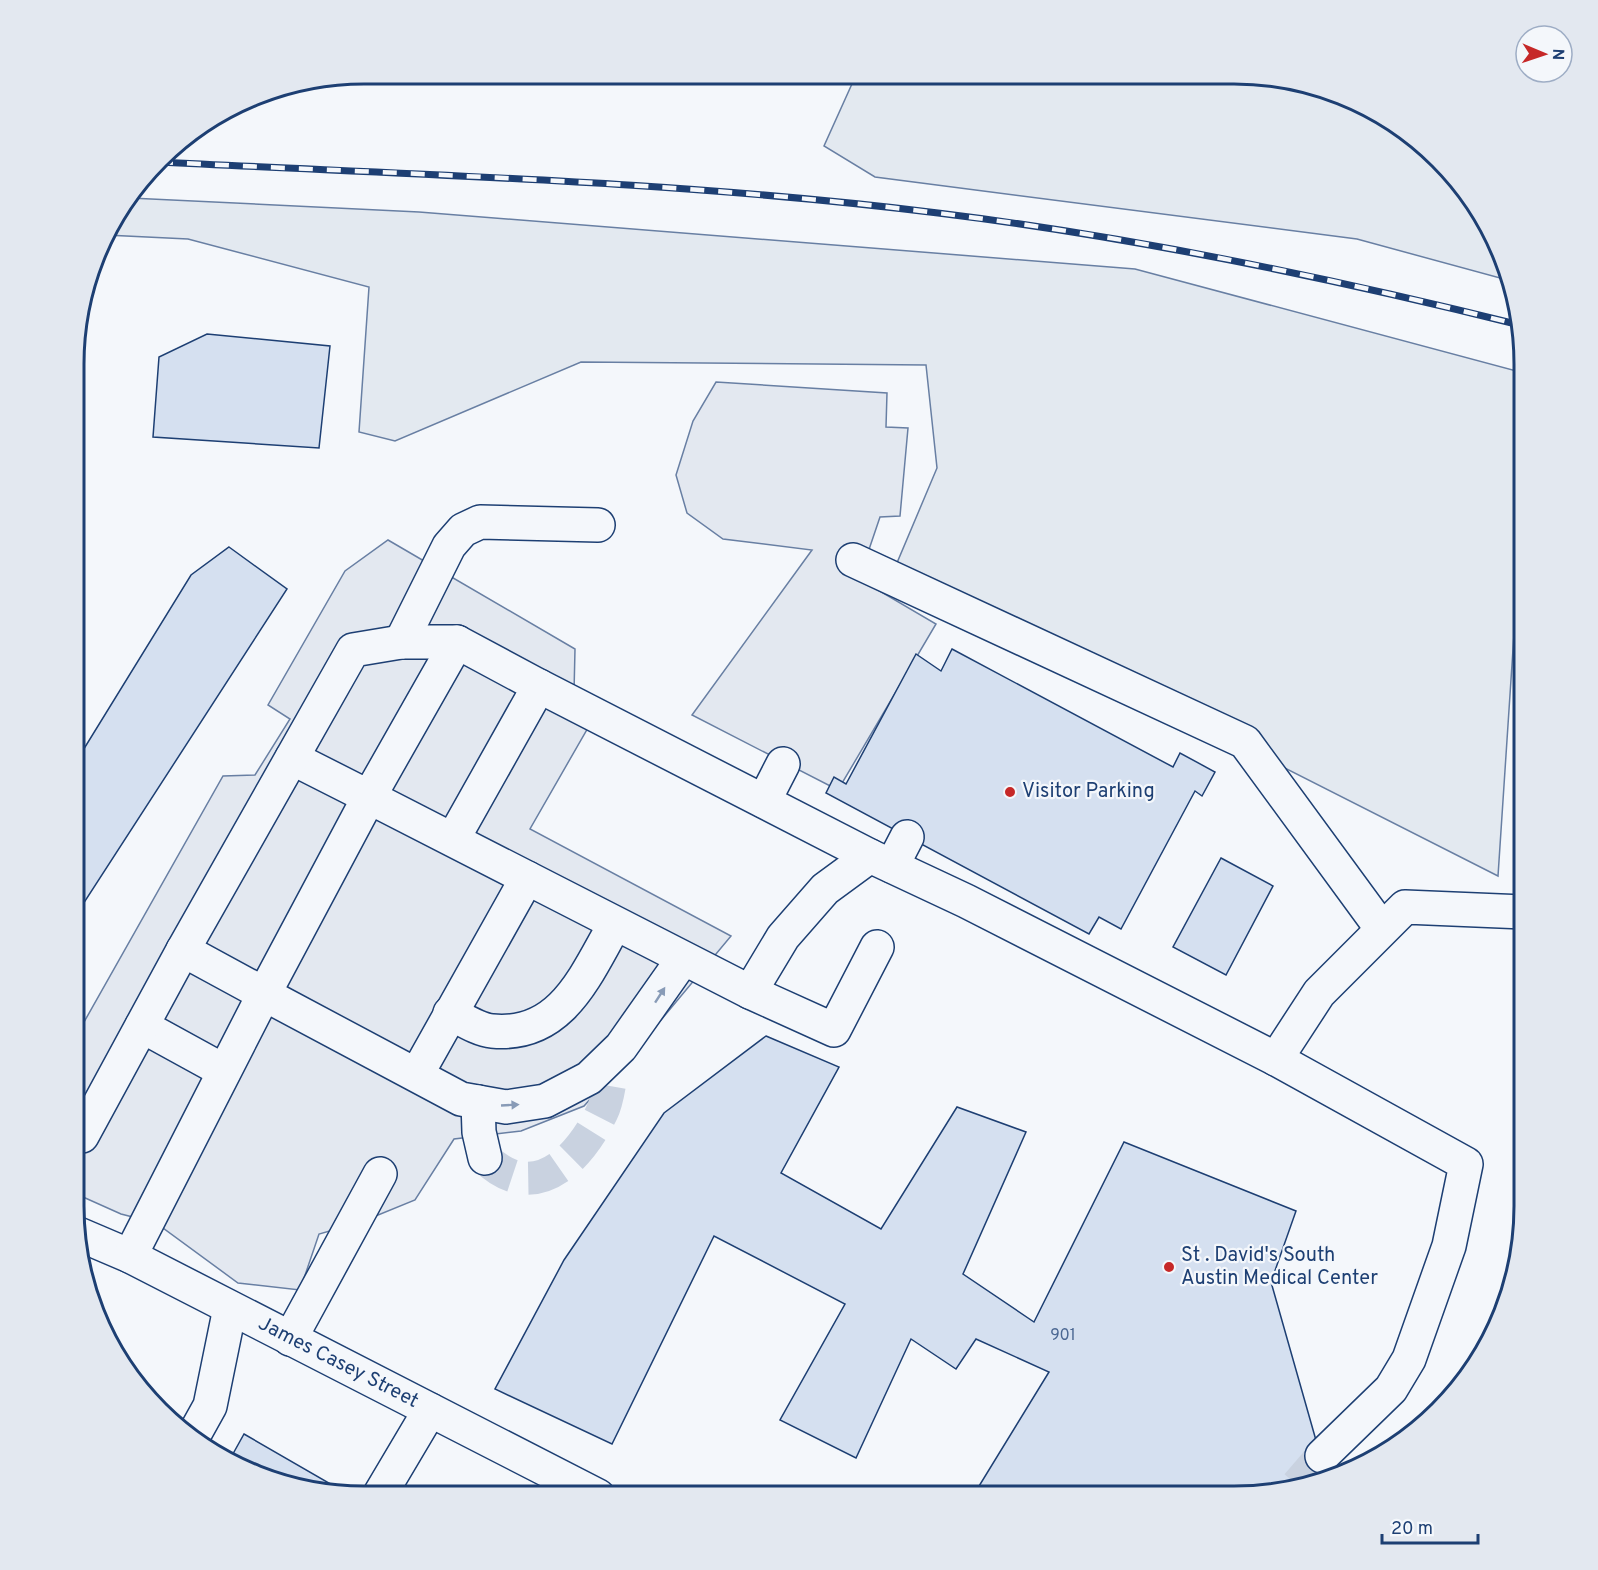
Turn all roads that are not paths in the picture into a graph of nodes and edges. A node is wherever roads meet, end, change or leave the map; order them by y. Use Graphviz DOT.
graph roads {
  1 [pos="598,525"];
  2 [pos="853,560"];
  3 [pos="402,642"];
  4 [pos="457,642"];
  5 [pos="539,686"];
  6 [pos="292,758"];
  7 [pos="783,764"];
  8 [pos="369,796"];
  9 [pos="764,801"];
  10 [pos="907,837"];
  11 [pos="453,839"];
  12 [pos="881,861"];
  13 [pos="527,878"];
  14 [pos="1514,912"];
  15 [pos="615,924"];
  16 [pos="1382,929"];
  17 [pos="877,947"];
  18 [pos="183,950"];
  19 [pos="683,959"];
  20 [pos="750,992"];
  21 [pos="264,994"];
  22 [pos="450,1013"];
  23 [pos="142,1026"];
  24 [pos="1276,1059"];
  25 [pos="224,1071"];
  26 [pos="417,1074"];
  27 [pos="478,1102"];
  28 [pos="84,1132"];
  29 [pos="485,1158"];
  30 [pos="380,1174"];
  31 [pos="86,1237"];
  32 [pos="130,1256"];
  33 [pos="230,1308"];
  34 [pos="290,1339"];
  35 [pos="430,1410"];
  36 [pos="197,1430"];
  37 [pos="1322,1456"];
  38 [pos="386,1486"];
  39 [pos="578,1486"];
  1 -- 3 [label="street"];
  2 -- 16 [label="street"];
  3 -- 4 [label="street"];
  3 -- 6 [label="street"];
  4 -- 5 [label="street"];
  4 -- 8 [label="street"];
  5 -- 9 [label="street"];
  5 -- 11 [label="street"];
  6 -- 8 [label="street"];
  6 -- 18 [label="street"];
  7 -- 9 [label="street"];
  8 -- 11 [label="street"];
  8 -- 21 [label="street"];
  9 -- 12 [label="street"];
  10 -- 12 [label="street"];
  11 -- 13 [label="street"];
  12 -- 20 [label="street"];
  12 -- 24 [label="street"];
  13 -- 15 [label="street"];
  13 -- 22 [label="street"];
  14 -- 16 [label="street"];
  15 -- 19 [label="street"];
  15 -- 22 [label="street"];
  16 -- 24 [label="street"];
  17 -- 20 [label="street"];
  18 -- 21 [label="street"];
  18 -- 23 [label="street"];
  19 -- 20 [label="street"];
  27 -- 19 [label="street, one-way"];
  21 -- 25 [label="street"];
  21 -- 26 [label="street"];
  22 -- 26 [label="street"];
  23 -- 25 [label="street"];
  23 -- 28 [label="street"];
  24 -- 37 [label="street"];
  25 -- 32 [label="street"];
  26 -- 27 [label="street"];
  27 -- 29 [label="street"];
  30 -- 34 [label="street"];
  31 -- 32 [label="street, James Casey Street"];
  32 -- 33 [label="street, James Casey Street"];
  33 -- 34 [label="street, James Casey Street"];
  33 -- 36 [label="street"];
  34 -- 35 [label="street, James Casey Street"];
  35 -- 38 [label="street"];
  35 -- 39 [label="street, James Casey Street"];
}
